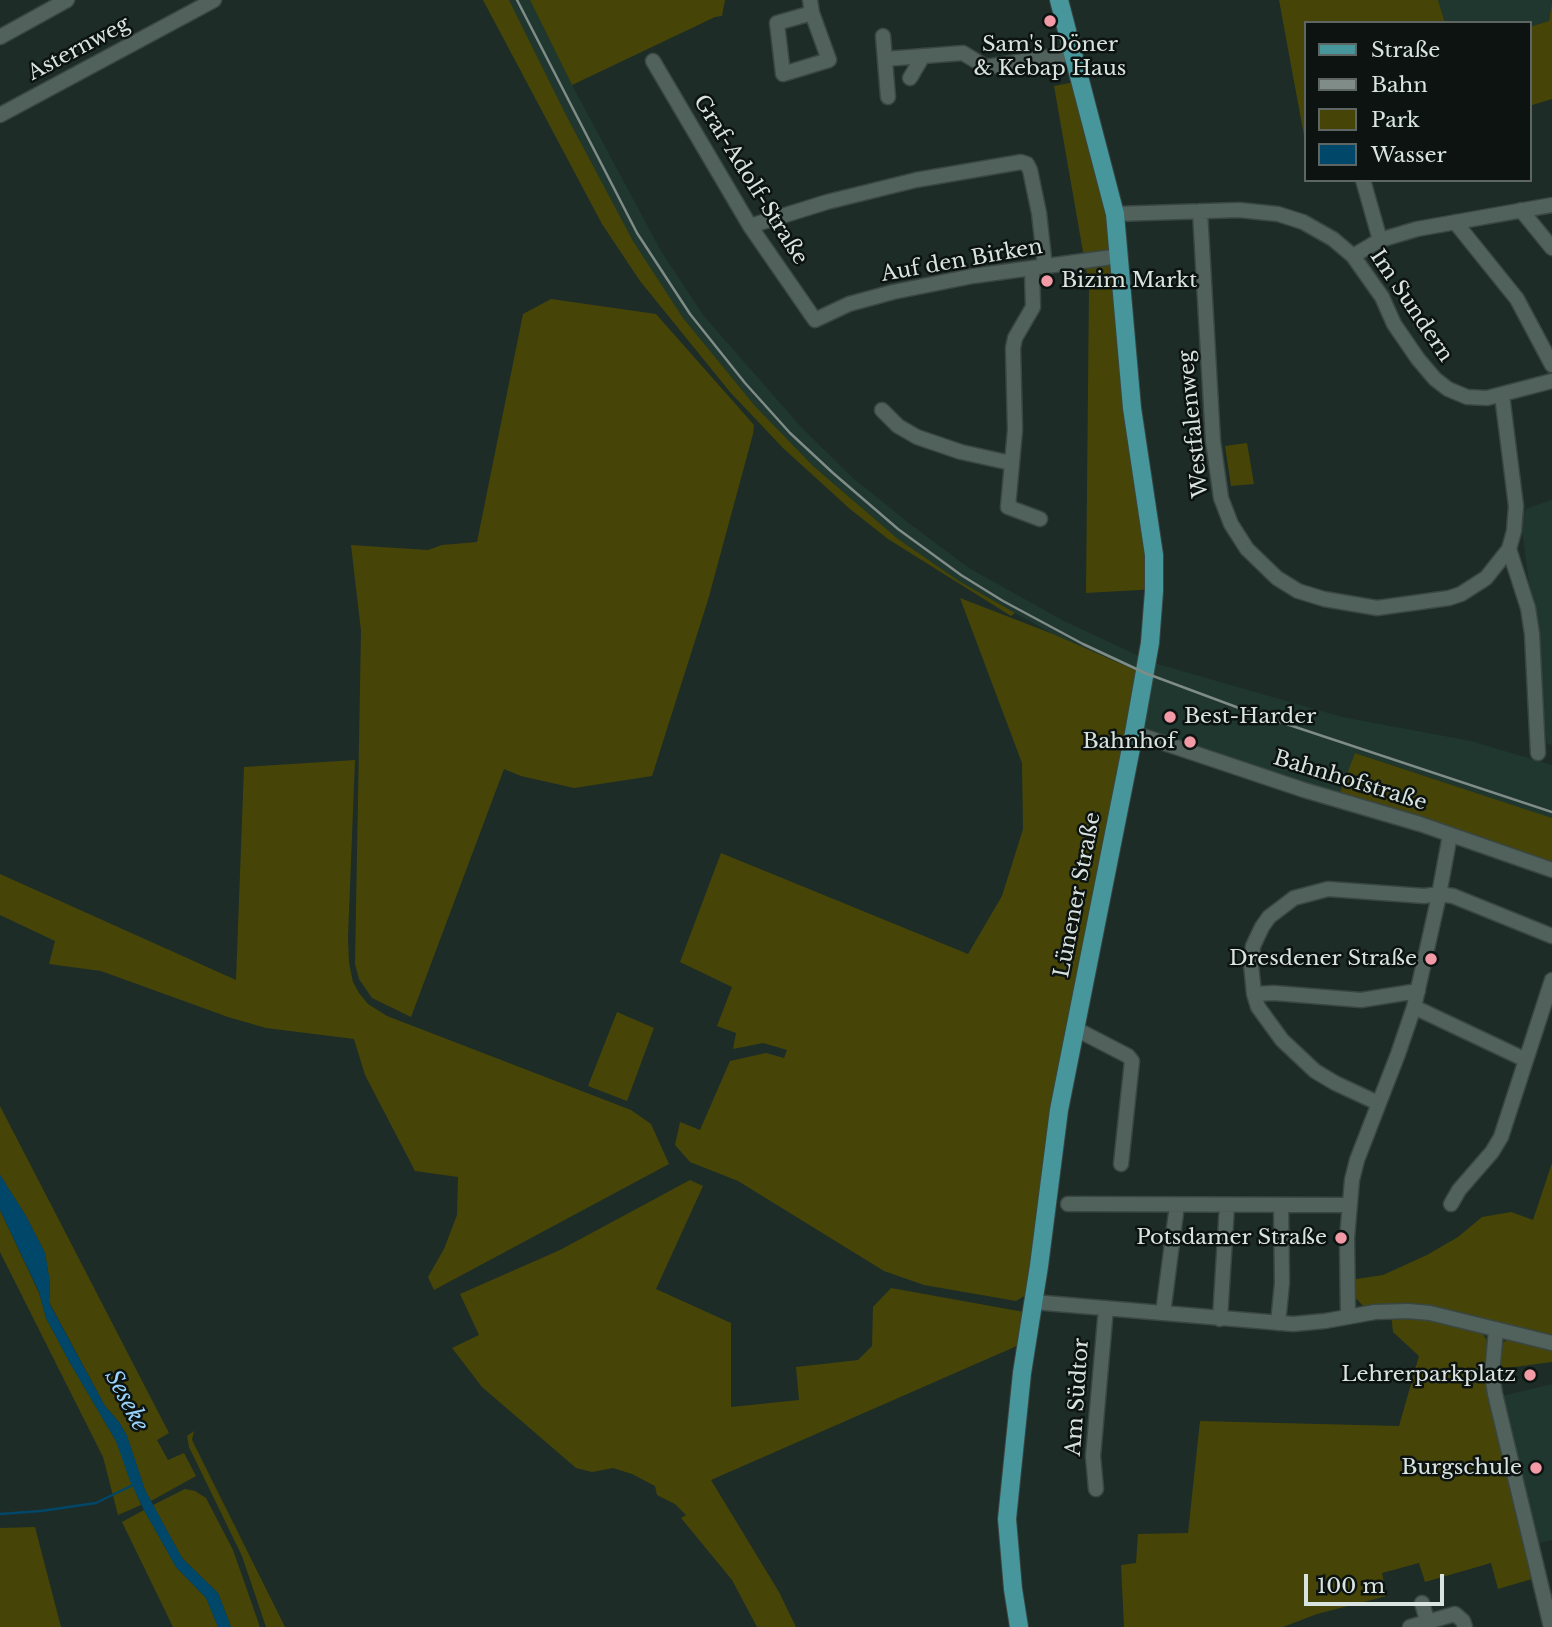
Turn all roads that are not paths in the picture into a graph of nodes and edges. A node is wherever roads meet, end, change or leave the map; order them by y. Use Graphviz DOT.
graph roads {
  1 [pos="67,0"];
  2 [pos="214,0"];
  3 [pos="1059,0"];
  4 [pos="811,6"];
  5 [pos="883,36"];
  6 [pos="0,37"];
  7 [pos="1073,53"];
  8 [pos="923,55"];
  9 [pos="886,59"];
  10 [pos="653,61"];
  11 [pos="910,78"];
  12 [pos="888,97"];
  13 [pos="0,115"];
  14 [pos="1364,182"];
  15 [pos="1552,205"];
  16 [pos="1521,210"];
  17 [pos="1200,211"];
  18 [pos="1115,214"];
  19 [pos="1455,222"];
  20 [pos="750,226"];
  21 [pos="1381,240"];
  22 [pos="1552,248"];
  23 [pos="1120,256"];
  24 [pos="1353,256"];
  25 [pos="1038,268"];
  26 [pos="815,320"];
  27 [pos="1552,365"];
  28 [pos="1552,381"];
  29 [pos="1502,395"];
  30 [pos="882,411"];
  31 [pos="1011,463"];
  32 [pos="1040,519"];
  33 [pos="1509,549"];
  34 [pos="1134,733"];
  35 [pos="1538,753"];
  36 [pos="1450,835"];
  37 [pos="1552,870"];
  38 [pos="1439,894"];
  39 [pos="1552,936"];
  40 [pos="1552,980"];
  41 [pos="1418,991"];
  42 [pos="1254,994"];
  43 [pos="1414,1007"];
  44 [pos="1074,1028"];
  45 [pos="1526,1060"];
  46 [pos="1378,1102"];
  47 [pos="1121,1164"];
  48 [pos="1068,1204"];
  49 [pos="1451,1204"];
  50 [pos="1177,1205"];
  51 [pos="1227,1205"];
  52 [pos="1281,1205"];
  53 [pos="1348,1205"];
  54 [pos="1033,1302"];
  55 [pos="1106,1308"];
  56 [pos="1163,1313"];
  57 [pos="1348,1316"];
  58 [pos="1220,1319"];
  59 [pos="1278,1323"];
  60 [pos="1496,1329"];
  61 [pos="1552,1343"];
  62 [pos="1096,1489"];
  63 [pos="1422,1603"];
  64 [pos="1428,1625"];
  65 [pos="1019,1627"];
  66 [pos="1410,1627"];
  67 [pos="1465,1627"];
  68 [pos="1550,1627"];
  1 -- 6 [label="street"];
  2 -- 13 [label="street, Asternweg"];
  3 -- 7 [label="main road, Lünener Straße"];
  4 -- 4 [label="street"];
  5 -- 9 [label="street"];
  7 -- 8 [label="street"];
  7 -- 18 [label="main road, Lünener Straße"];
  8 -- 9 [label="street"];
  8 -- 11 [label="street"];
  9 -- 12 [label="street"];
  10 -- 20 [label="street, Graf-Adolf-Straße"];
  14 -- 21 [label="street"];
  15 -- 16 [label="street"];
  16 -- 19 [label="street"];
  16 -- 22 [label="street"];
  17 -- 18 [label="street, Im Sundern"];
  17 -- 24 [label="street, Im Sundern"];
  17 -- 33 [label="street, Westfalenweg"];
  18 -- 23 [label="main road, Lünener Straße"];
  19 -- 21 [label="street"];
  19 -- 27 [label="street"];
  20 -- 25 [label="street"];
  20 -- 26 [label="street, Graf-Adolf-Straße"];
  21 -- 24 [label="street"];
  23 -- 25 [label="street, Auf den Birken"];
  23 -- 34 [label="main road, Lünener Straße"];
  24 -- 29 [label="street, Im Sundern"];
  25 -- 26 [label="street, Auf den Birken"];
  25 -- 31 [label="street"];
  28 -- 29 [label="street, Im Sundern"];
  29 -- 33 [label="street, Westfalenweg"];
  30 -- 31 [label="street"];
  31 -- 32 [label="street"];
  33 -- 35 [label="street"];
  34 -- 36 [label="street, Bahnhofstraße"];
  34 -- 44 [label="main road, Lünener Straße"];
  36 -- 37 [label="street, Bahnhofstraße"];
  36 -- 38 [label="street"];
  38 -- 39 [label="street"];
  38 -- 41 [label="street"];
  38 -- 42 [label="street"];
  40 -- 45 [label="street"];
  41 -- 42 [label="street"];
  41 -- 43 [label="street"];
  42 -- 46 [label="street"];
  43 -- 45 [label="street"];
  43 -- 46 [label="street"];
  44 -- 47 [label="street"];
  44 -- 54 [label="main road, Lünener Straße"];
  45 -- 49 [label="street"];
  46 -- 53 [label="street"];
  48 -- 50 [label="street"];
  50 -- 51 [label="street"];
  50 -- 56 [label="street"];
  51 -- 52 [label="street"];
  51 -- 58 [label="street"];
  52 -- 53 [label="street"];
  52 -- 59 [label="street"];
  53 -- 57 [label="street"];
  54 -- 55 [label="street"];
  54 -- 65 [label="main road, Lünener Straße"];
  55 -- 56 [label="street"];
  55 -- 62 [label="street, Am Südtor"];
  56 -- 58 [label="street"];
  57 -- 59 [label="street"];
  57 -- 60 [label="street"];
  58 -- 59 [label="street"];
  60 -- 61 [label="street"];
  60 -- 68 [label="street"];
  63 -- 64 [label="street"];
  64 -- 66 [label="street"];
  64 -- 67 [label="street"];
}
